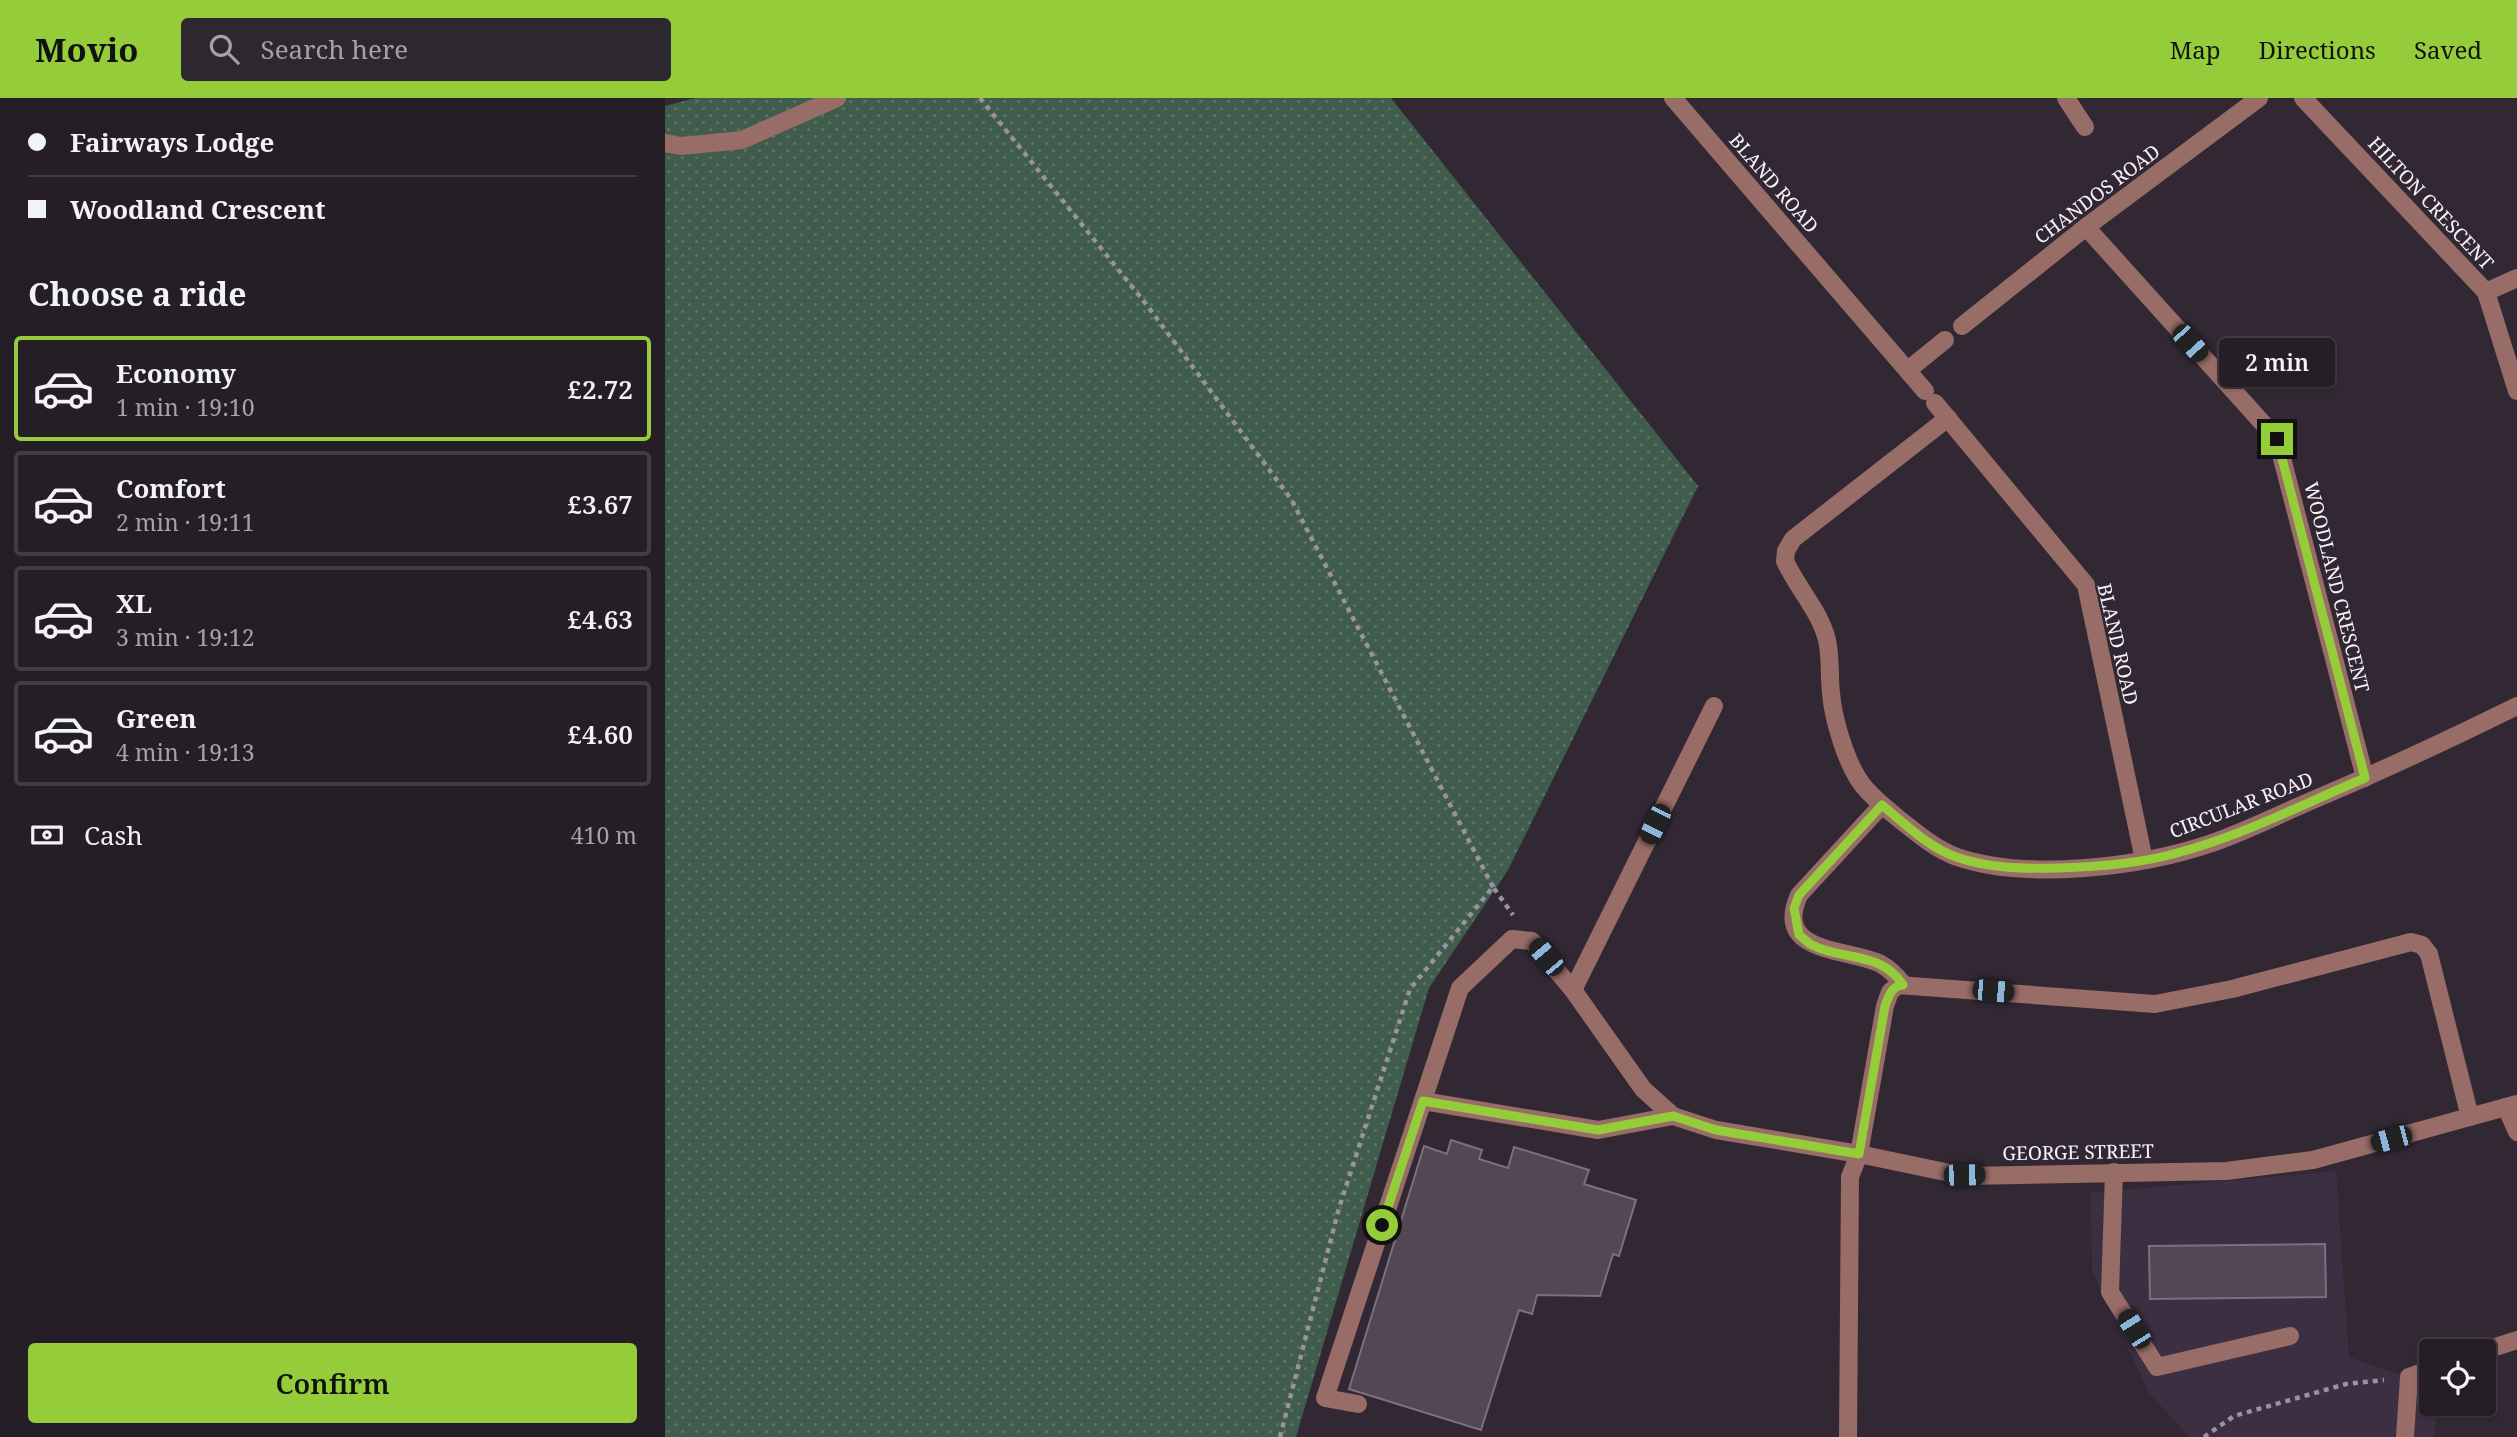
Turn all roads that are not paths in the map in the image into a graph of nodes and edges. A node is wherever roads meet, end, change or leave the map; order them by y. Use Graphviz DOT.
graph roads {
  1 [pos="838,98"];
  2 [pos="1673,98"];
  3 [pos="2066,98"];
  4 [pos="2259,98"];
  5 [pos="2303,98"];
  6 [pos="2085,127"];
  7 [pos="665,143"];
  8 [pos="2086,227"];
  9 [pos="2517,278"];
  10 [pos="2486,292"];
  11 [pos="1962,326"];
  12 [pos="1945,340"];
  13 [pos="1908,370"];
  14 [pos="2517,391"];
  15 [pos="1948,418"];
  16 [pos="1714,706"];
  17 [pos="2516,711"];
  18 [pos="2365,778"];
  19 [pos="1882,805"];
  20 [pos="2144,860"];
  21 [pos="1903,985"];
  22 [pos="1573,990"];
  23 [pos="1423,1101"];
  24 [pos="2512,1105"];
  25 [pos="1673,1116"];
  26 [pos="2470,1117"];
  27 [pos="2517,1132"];
  28 [pos="1859,1154"];
  29 [pos="2114,1172"];
  30 [pos="2290,1336"];
  31 [pos="2517,1340"];
  32 [pos="2496,1347"];
  33 [pos="2419,1373"];
  34 [pos="1358,1404"];
  35 [pos="1848,1437"];
  36 [pos="2405,1437"];
  1 -- 7 [label="street"];
  2 -- 13 [label="street, BLAND ROAD"];
  3 -- 6 [label="street"];
  4 -- 8 [label="street, CHANDOS ROAD"];
  5 -- 10 [label="street, HILTON CRESCENT"];
  8 -- 11 [label="street, CHANDOS ROAD"];
  8 -- 18 [label="street, WOODLAND CRESCENT"];
  9 -- 10 [label="street"];
  10 -- 14 [label="street, HILTON CRESCENT"];
  12 -- 13 [label="street"];
  13 -- 15 [label="street, BLAND ROAD"];
  15 -- 19 [label="street, CIRCULAR ROAD"];
  15 -- 20 [label="street, BLAND ROAD"];
  16 -- 22 [label="street"];
  17 -- 18 [label="street, CIRCULAR ROAD"];
  18 -- 20 [label="street, CIRCULAR ROAD"];
  19 -- 20 [label="street, CIRCULAR ROAD"];
  19 -- 21 [label="street"];
  21 -- 26 [label="street"];
  21 -- 28 [label="street"];
  22 -- 23 [label="street, GEORGE STREET"];
  22 -- 25 [label="street, GEORGE STREET"];
  23 -- 25 [label="street"];
  23 -- 34 [label="street"];
  24 -- 26 [label="street, GEORGE STREET"];
  24 -- 27 [label="street"];
  25 -- 28 [label="street, GEORGE STREET"];
  26 -- 29 [label="street, GEORGE STREET"];
  28 -- 29 [label="street, GEORGE STREET"];
  28 -- 35 [label="street"];
  29 -- 30 [label="street"];
  31 -- 32 [label="street"];
  33 -- 36 [label="street"];
}
